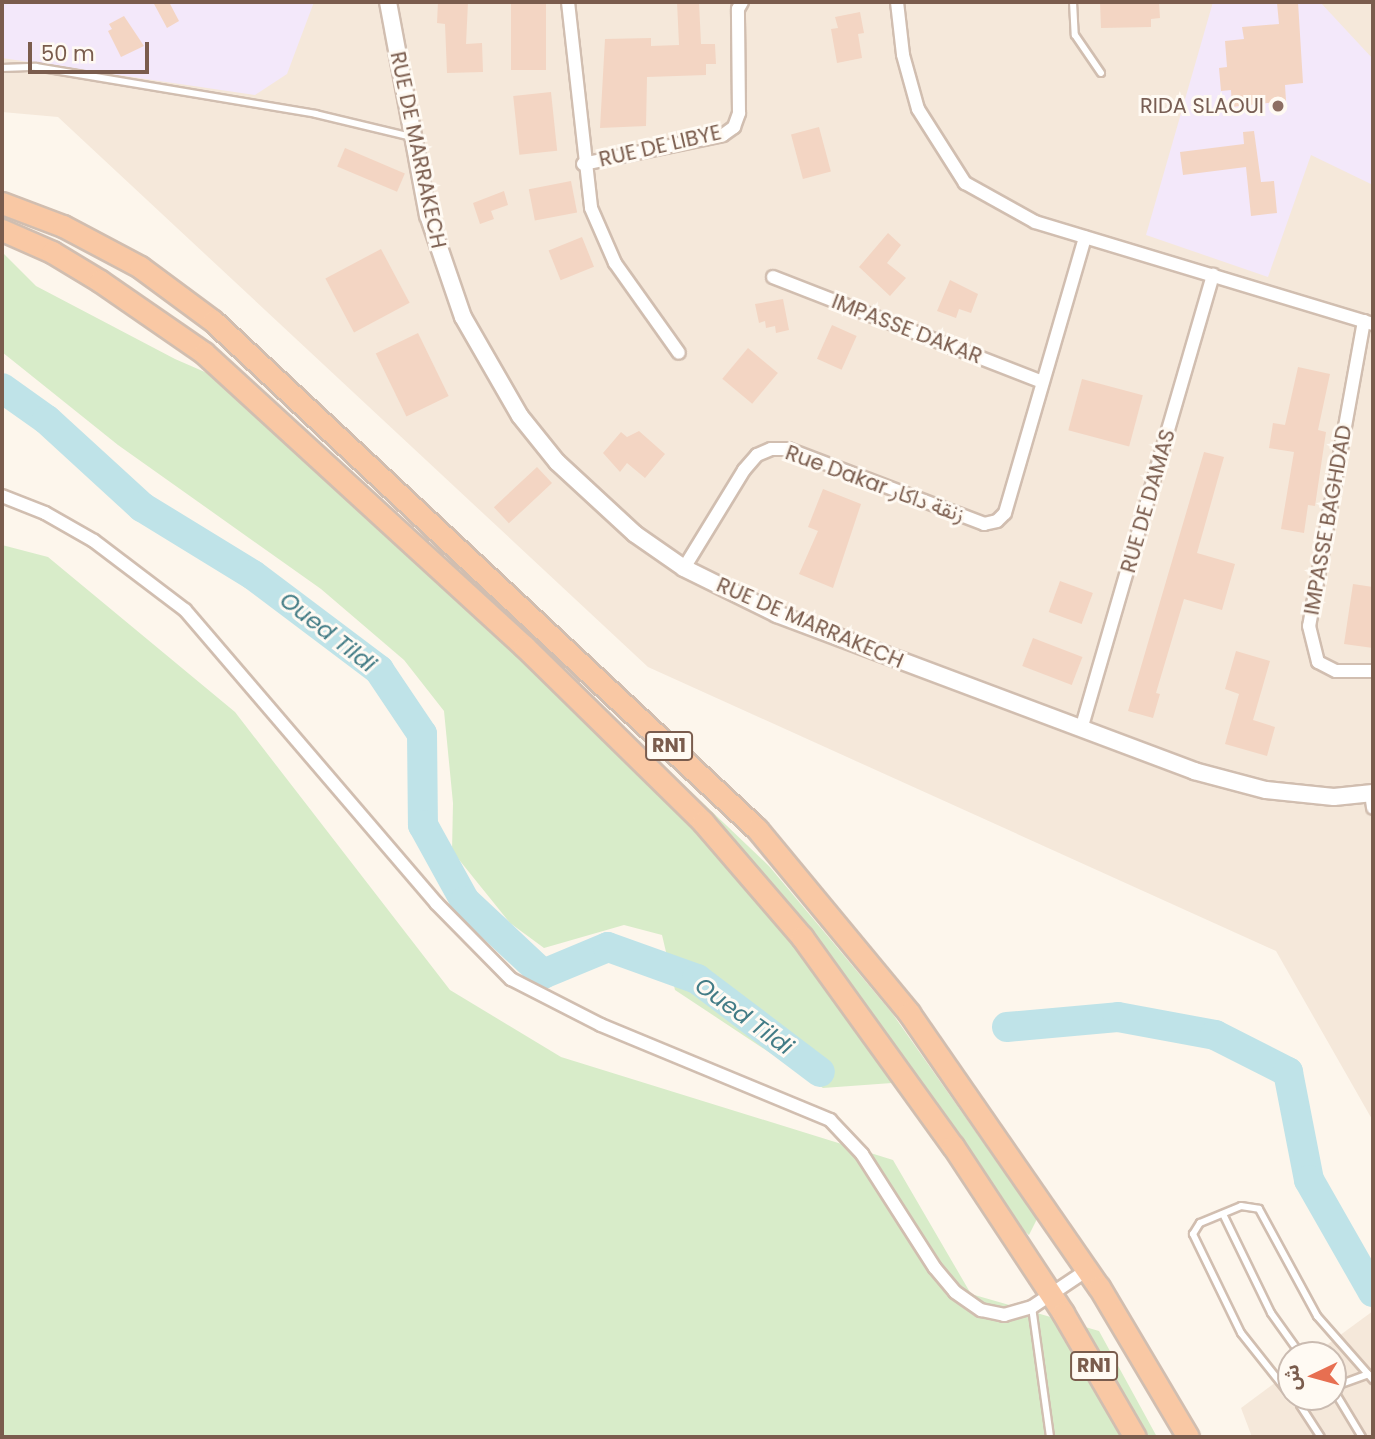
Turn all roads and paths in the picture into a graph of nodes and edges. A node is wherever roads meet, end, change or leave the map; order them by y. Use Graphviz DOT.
graph roads {
  1 [pos="388,2"];
  2 [pos="568,2"];
  3 [pos="742,2"];
  4 [pos="897,2"];
  5 [pos="1073,2"];
  6 [pos="2,68"];
  7 [pos="1101,73"];
  8 [pos="414,137"];
  9 [pos="583,164"];
  10 [pos="2,203"];
  11 [pos="2,230"];
  12 [pos="1085,237"];
  13 [pos="1213,275"];
  14 [pos="773,277"];
  15 [pos="1369,322"];
  16 [pos="679,353"];
  17 [pos="1042,382"];
  18 [pos="2,496"];
  19 [pos="684,568"];
  20 [pos="1373,671"];
  21 [pos="1082,726"];
  22 [pos="1373,798"];
  23 [pos="1223,1214"];
  24 [pos="1087,1270"];
  25 [pos="1051,1296"];
  26 [pos="1032,1307"];
  27 [pos="1291,1341"];
  28 [pos="1368,1374"];
  29 [pos="1277,1379"];
  30 [pos="1373,1380"];
  31 [pos="1347,1382"];
  32 [pos="1304,1411"];
  33 [pos="1347,1411"];
  34 [pos="1050,1437"];
  35 [pos="1135,1437"];
  36 [pos="1188,1437"];
  37 [pos="1321,1437"];
  38 [pos="1362,1437"];
  1 -- 8 [label="street, RUE DE MARRAKECH"];
  2 -- 9 [label="street, RUE DE LIBYE"];
  3 -- 9 [label="street, RUE DE LIBYE"];
  4 -- 12 [label="street"];
  5 -- 7 [label="lane"];
  6 -- 8 [label="lane"];
  8 -- 19 [label="street, RUE DE MARRAKECH"];
  9 -- 16 [label="street, RUE DE LIBYE"];
  10 -- 24 [label="highway, RN1"];
  11 -- 25 [label="highway, RN1"];
  12 -- 13 [label="street"];
  12 -- 17 [label="street, Rue Dakar زنقة داكار"];
  13 -- 15 [label="street"];
  13 -- 21 [label="street, RUE DE DAMAS"];
  14 -- 17 [label="street, IMPASSE DAKAR"];
  15 -- 20 [label="street, IMPASSE BAGHDAD"];
  17 -- 19 [label="street, Rue Dakar زنقة داكار"];
  18 -- 26 [label="street"];
  19 -- 21 [label="street, RUE DE MARRAKECH"];
  21 -- 22 [label="street, RUE DE MARRAKECH"];
  23 -- 27 [label="lane"];
  23 -- 28 [label="lane"];
  23 -- 29 [label="lane"];
  24 -- 25 [label="street"];
  24 -- 36 [label="highway, RN1"];
  25 -- 26 [label="street"];
  25 -- 35 [label="highway, RN1"];
  26 -- 34 [label="lane"];
  28 -- 30 [label="lane"];
  28 -- 31 [label="lane"];
  32 -- 37 [label="lane"];
  33 -- 38 [label="lane"];
}
